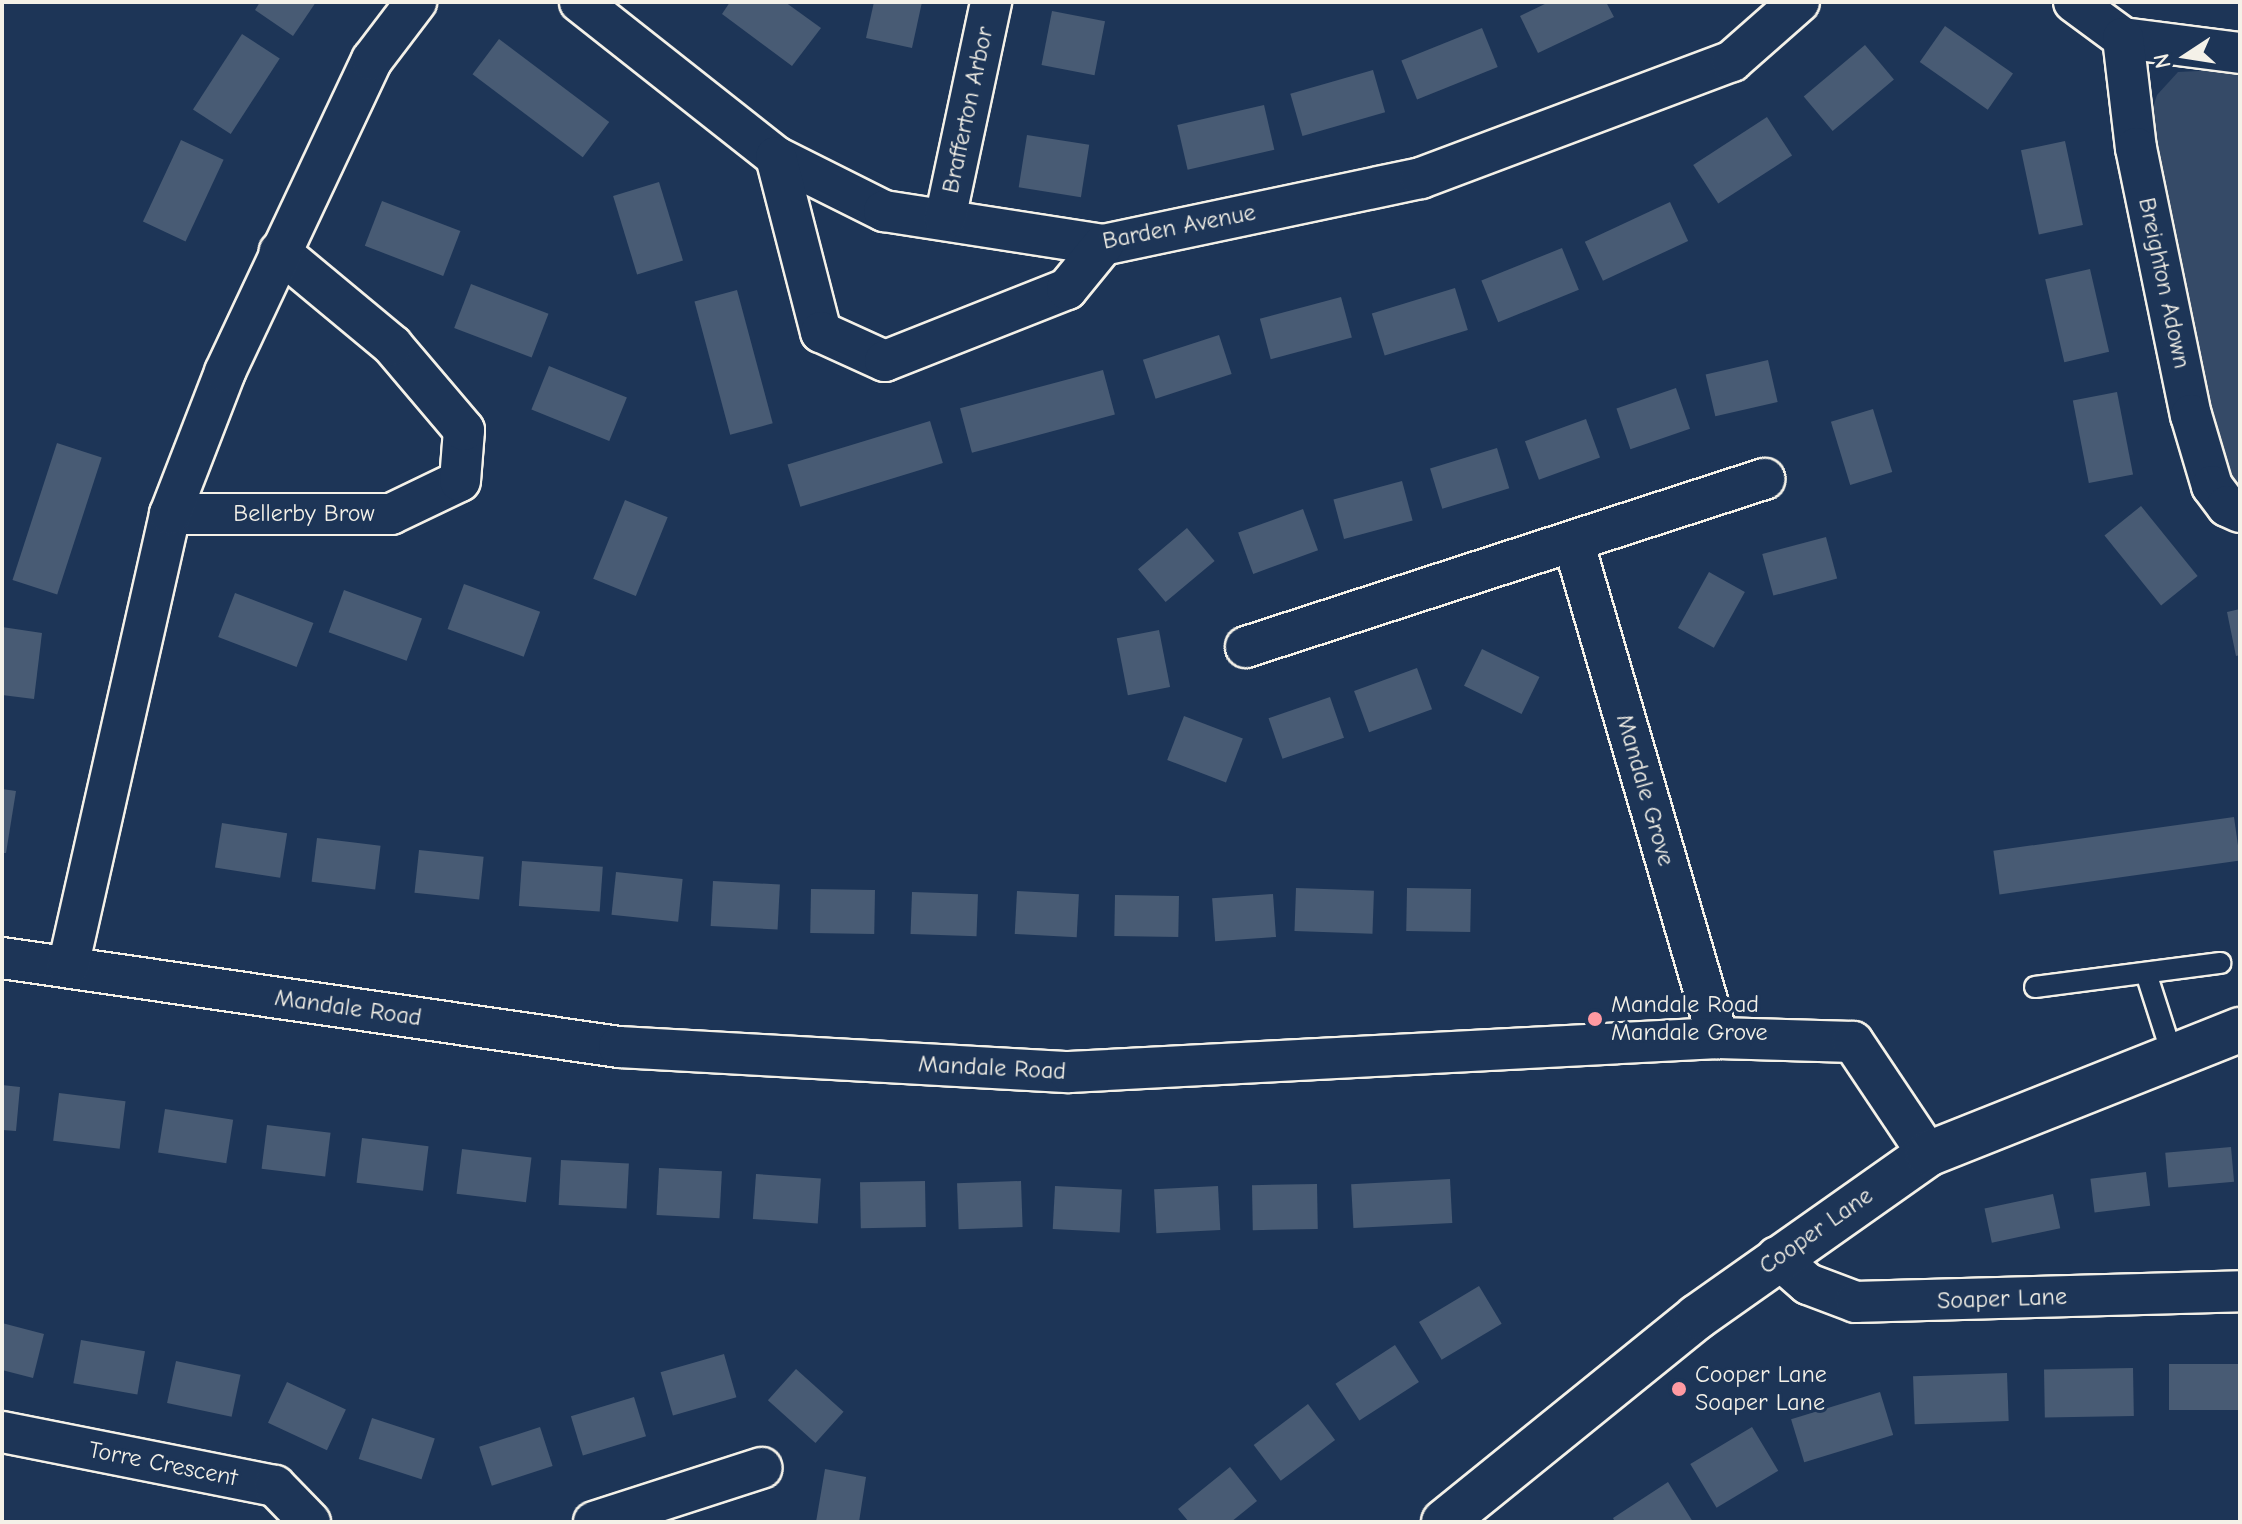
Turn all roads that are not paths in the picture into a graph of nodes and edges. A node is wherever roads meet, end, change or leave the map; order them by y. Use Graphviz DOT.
graph roads {
  1 [pos="416,2"];
  2 [pos="580,2"];
  3 [pos="991,2"];
  4 [pos="1799,2"];
  5 [pos="2074,2"];
  6 [pos="2123,38"];
  7 [pos="2240,53"];
  8 [pos="776,157"];
  9 [pos="945,219"];
  10 [pos="1103,245"];
  11 [pos="280,252"];
  12 [pos="1764,479"];
  13 [pos="2240,512"];
  14 [pos="170,514"];
  15 [pos="1573,541"];
  16 [pos="1246,647"];
  17 [pos="2,958"];
  18 [pos="2220,963"];
  19 [pos="68,967"];
  20 [pos="2146,973"];
  21 [pos="2035,987"];
  22 [pos="2240,1030"];
  23 [pos="1718,1038"];
  24 [pos="2173,1057"];
  25 [pos="1928,1154"];
  26 [pos="1777,1257"];
  27 [pos="2240,1291"];
  28 [pos="2,1432"];
  29 [pos="761,1468"];
  30 [pos="310,1522"];
  31 [pos="594,1522"];
  32 [pos="1444,1522"];
  1 -- 11 [label="street"];
  2 -- 8 [label="street, Barden Avenue"];
  3 -- 9 [label="street, Brafferton Arbor"];
  4 -- 10 [label="street, Barden Avenue"];
  5 -- 6 [label="street"];
  6 -- 7 [label="street"];
  6 -- 13 [label="street, Breighton Adown"];
  8 -- 9 [label="street, Barden Avenue"];
  8 -- 10 [label="street"];
  9 -- 10 [label="street, Barden Avenue"];
  11 -- 14 [label="street"];
  11 -- 14 [label="street, Bellerby Brow"];
  12 -- 15 [label="street"];
  14 -- 19 [label="street"];
  15 -- 16 [label="street"];
  15 -- 23 [label="street, Mandale Grove"];
  17 -- 19 [label="street, Mandale Road"];
  18 -- 20 [label="lane"];
  19 -- 23 [label="street, Mandale Road"];
  20 -- 21 [label="lane"];
  20 -- 24 [label="lane"];
  22 -- 24 [label="main road, Cooper Lane"];
  23 -- 25 [label="street, Mandale Road"];
  24 -- 25 [label="main road, Cooper Lane"];
  25 -- 26 [label="main road, Cooper Lane"];
  26 -- 27 [label="street, Soaper Lane"];
  26 -- 32 [label="main road, Cooper Lane"];
  28 -- 30 [label="street, Torre Crescent"];
  29 -- 31 [label="street"];
}
